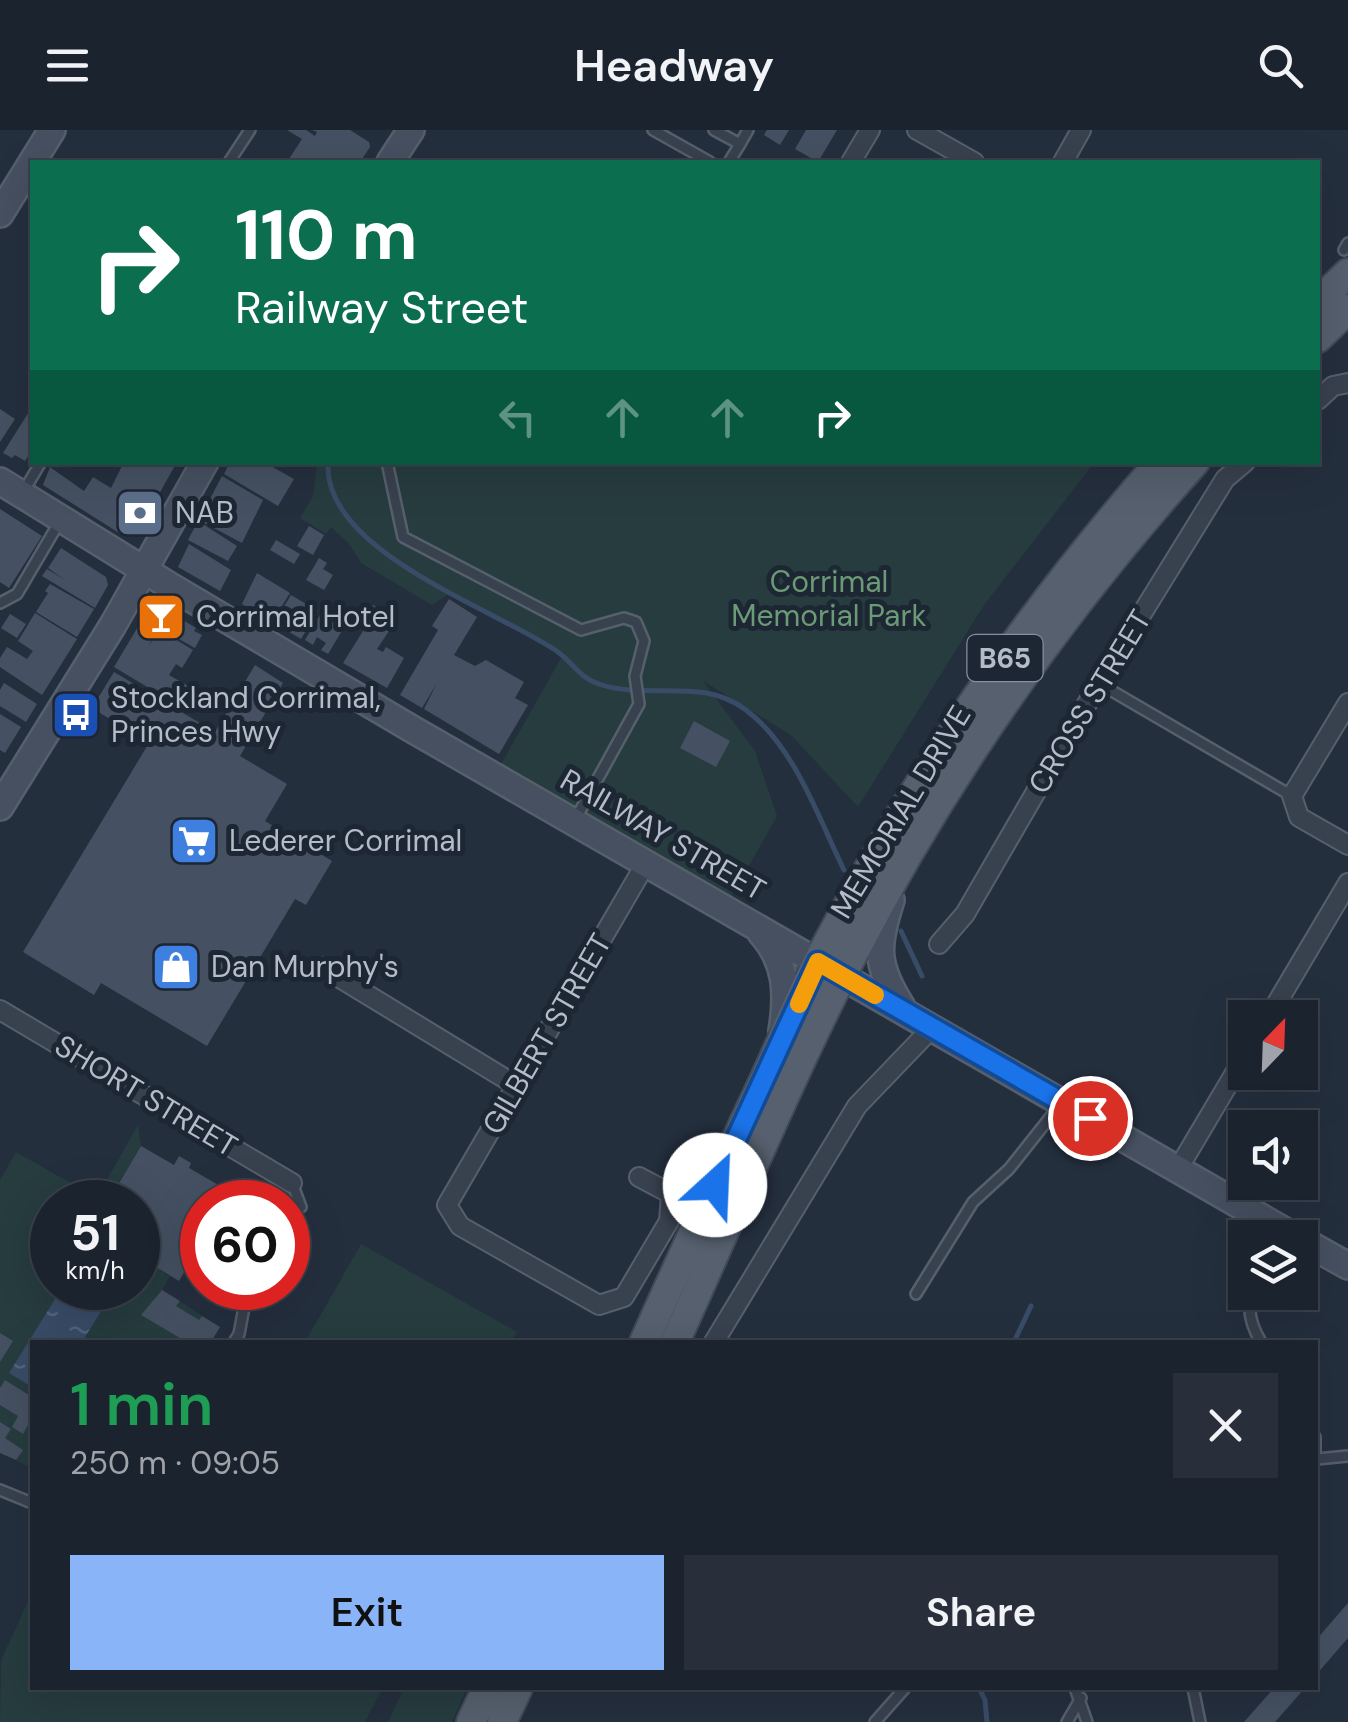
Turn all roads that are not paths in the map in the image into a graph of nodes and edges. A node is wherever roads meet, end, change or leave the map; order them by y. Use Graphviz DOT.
graph roads {
  1 [pos="52,130"];
  2 [pos="250,130"];
  3 [pos="653,130"];
  4 [pos="714,130"];
  5 [pos="748,130"];
  6 [pos="870,130"];
  7 [pos="917,130"];
  8 [pos="1081,130"];
  9 [pos="407,132"];
  10 [pos="740,144"];
  11 [pos="33,160"];
  12 [pos="230,160"];
  13 [pos="391,160"];
  14 [pos="706,160"];
  15 [pos="731,160"];
  16 [pos="851,160"];
  17 [pos="970,160"];
  18 [pos="1064,160"];
  19 [pos="30,166"];
  20 [pos="0,214"];
  21 [pos="1346,255"];
  22 [pos="1320,299"];
  23 [pos="1348,309"];
  24 [pos="1320,336"];
  25 [pos="1348,383"];
  26 [pos="1320,398"];
  27 [pos="38,465"];
  28 [pos="203,465"];
  29 [pos="389,465"];
  30 [pos="1158,465"];
  31 [pos="1192,465"];
  32 [pos="1241,465"];
  33 [pos="11,487"];
  34 [pos="62,518"];
  35 [pos="144,571"];
  36 [pos="0,604"];
  37 [pos="1099,683"];
  38 [pos="1348,703"];
  39 [pos="1292,796"];
  40 [pos="2,800"];
  41 [pos="574,822"];
  42 [pos="1348,846"];
  43 [pos="904,862"];
  44 [pos="646,863"];
  45 [pos="1348,883"];
  46 [pos="750,923"];
  47 [pos="938,944"];
  48 [pos="818,962"];
  49 [pos="322,967"];
  50 [pos="842,977"];
  51 [pos="1279,1000"];
  52 [pos="0,1010"];
  53 [pos="906,1012"];
  54 [pos="932,1028"];
  55 [pos="779,1046"];
  56 [pos="1228,1085"];
  57 [pos="518,1086"];
  58 [pos="1061,1102"];
  59 [pos="1178,1169"];
  60 [pos="639,1177"];
  61 [pos="287,1180"];
  62 [pos="1265,1220"];
  63 [pos="1318,1250"];
  64 [pos="1348,1266"];
  65 [pos="916,1294"];
  66 [pos="243,1310"];
  67 [pos="1250,1310"];
  68 [pos="235,1340"];
  69 [pos="645,1340"];
  70 [pos="675,1340"];
  71 [pos="715,1340"];
  72 [pos="1260,1340"];
  73 [pos="1348,1456"];
  74 [pos="1318,1460"];
  75 [pos="0,1490"];
  76 [pos="30,1502"];
  77 [pos="486,1690"];
  78 [pos="517,1690"];
  79 [pos="903,1690"];
  80 [pos="1076,1690"];
  81 [pos="1193,1690"];
  82 [pos="1081,1698"];
  83 [pos="472,1722"];
  84 [pos="502,1722"];
  85 [pos="875,1722"];
  86 [pos="1067,1722"];
  87 [pos="1087,1722"];
  88 [pos="1200,1722"];
  1 -- 11 [label="main road"];
  2 -- 12 [label="lane"];
  3 -- 14 [label="lane"];
  4 -- 10 [label="lane"];
  5 -- 10 [label="lane"];
  6 -- 16 [label="street"];
  7 -- 17 [label="street"];
  8 -- 18 [label="street"];
  9 -- 13 [label="main road"];
  10 -- 15 [label="lane"];
  19 -- 20 [label="main road"];
  21 -- 22 [label="main road"];
  23 -- 24 [label="main road"];
  25 -- 26 [label="street"];
  27 -- 33 [label="lane"];
  28 -- 35 [label="main road"];
  29 -- 41 [label="lane"];
  30 -- 48 [label="main road, MEMORIAL DRIVE / B65"];
  31 -- 43 [label="main road, MEMORIAL DRIVE / B65"];
  32 -- 37 [label="street, CROSS STREET"];
  33 -- 34 [label="main road, RAILWAY STREET"];
  34 -- 35 [label="main road, RAILWAY STREET"];
  34 -- 36 [label="lane"];
  35 -- 40 [label="main road"];
  35 -- 41 [label="main road, RAILWAY STREET"];
  37 -- 39 [label="lane"];
  37 -- 47 [label="street, CROSS STREET"];
  38 -- 39 [label="street"];
  39 -- 42 [label="street"];
  41 -- 44 [label="main road, RAILWAY STREET"];
  43 -- 50 [label="main road, MEMORIAL DRIVE / B65"];
  43 -- 53 [label="main road"];
  44 -- 46 [label="main road, RAILWAY STREET"];
  44 -- 57 [label="street, GILBERT STREET"];
  45 -- 51 [label="street"];
  46 -- 48 [label="main road, RAILWAY STREET"];
  46 -- 55 [label="main road"];
  48 -- 50 [label="main road, RAILWAY STREET"];
  48 -- 55 [label="main road, MEMORIAL DRIVE / B65"];
  49 -- 57 [label="street"];
  50 -- 53 [label="main road, RAILWAY STREET"];
  50 -- 70 [label="main road, MEMORIAL DRIVE / B65"];
  52 -- 61 [label="street, SHORT STREET"];
  53 -- 54 [label="main road, RAILWAY STREET"];
  54 -- 58 [label="main road, RAILWAY STREET"];
  54 -- 71 [label="street"];
  55 -- 69 [label="main road, MEMORIAL DRIVE / B65"];
  56 -- 59 [label="street"];
  57 -- 60 [label="street, GILBERT STREET"];
  58 -- 59 [label="main road, RAILWAY STREET"];
  58 -- 65 [label="lane"];
  59 -- 62 [label="main road, RAILWAY STREET"];
  63 -- 64 [label="main road, RAILWAY STREET"];
  66 -- 68 [label="lane"];
  67 -- 72 [label="lane"];
  73 -- 74 [label="lane"];
  75 -- 76 [label="lane"];
  77 -- 83 [label="main road"];
  78 -- 84 [label="main road"];
  79 -- 85 [label="lane"];
  80 -- 82 [label="lane"];
  81 -- 88 [label="lane"];
  82 -- 86 [label="lane"];
  82 -- 87 [label="lane"];
}
